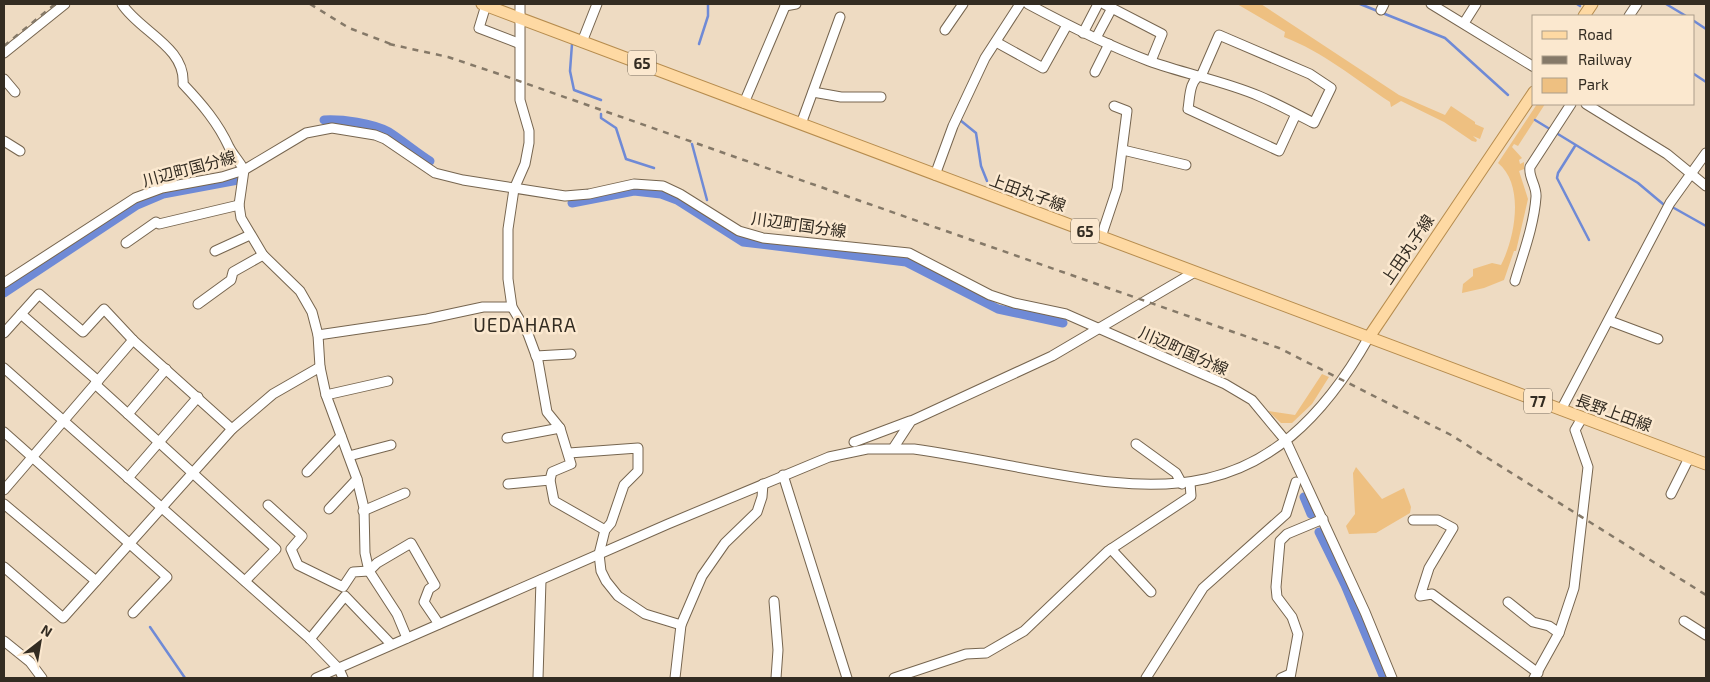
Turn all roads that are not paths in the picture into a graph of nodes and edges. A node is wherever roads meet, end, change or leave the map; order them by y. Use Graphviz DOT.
graph roads {
  1 [pos="65,4"];
  2 [pos="122,4"];
  3 [pos="484,4"];
  4 [pos="520,4"];
  5 [pos="597,4"];
  6 [pos="796,4"];
  7 [pos="963,4"];
  8 [pos="1020,4"];
  9 [pos="1028,4"];
  10 [pos="1098,4"];
  11 [pos="1431,4"];
  12 [pos="1476,4"];
  13 [pos="1592,4"];
  14 [pos="1637,4"];
  15 [pos="785,5"];
  16 [pos="1108,6"];
  17 [pos="1585,15"];
  18 [pos="1630,15"];
  19 [pos="518,17"];
  20 [pos="840,17"];
  21 [pos="1464,23"];
  22 [pos="1067,25"];
  23 [pos="945,30"];
  24 [pos="1083,33"];
  25 [pos="1096,38"];
  26 [pos="582,42"];
  27 [pos="996,42"];
  28 [pos="518,43"];
  29 [pos="1109,44"];
  30 [pos="4,54"];
  31 [pos="1150,61"];
  32 [pos="1532,66"];
  33 [pos="1095,72"];
  34 [pos="1196,77"];
  35 [pos="4,79"];
  36 [pos="15,92"];
  37 [pos="812,92"];
  38 [pos="1532,95"];
  39 [pos="881,97"];
  40 [pos="744,103"];
  41 [pos="1570,105"];
  42 [pos="1588,105"];
  43 [pos="1114,106"];
  44 [pos="1296,114"];
  45 [pos="801,124"];
  46 [pos="4,141"];
  47 [pos="1123,150"];
  48 [pos="20,151"];
  49 [pos="1706,153"];
  50 [pos="1186,165"];
  51 [pos="244,170"];
  52 [pos="1690,174"];
  53 [pos="935,175"];
  54 [pos="1706,186"];
  55 [pos="514,189"];
  56 [pos="239,205"];
  57 [pos="250,234"];
  58 [pos="1101,237"];
  59 [pos="126,243"];
  60 [pos="215,251"];
  61 [pos="263,255"];
  62 [pos="1193,273"];
  63 [pos="1515,281"];
  64 [pos="4,283"];
  65 [pos="198,304"];
  66 [pos="512,307"];
  67 [pos="21,314"];
  68 [pos="1610,321"];
  69 [pos="1100,329"];
  70 [pos="4,333"];
  71 [pos="318,335"];
  72 [pos="1369,337"];
  73 [pos="1658,339"];
  74 [pos="133,340"];
  75 [pos="571,354"];
  76 [pos="536,356"];
  77 [pos="320,367"];
  78 [pos="4,368"];
  79 [pos="166,369"];
  80 [pos="388,381"];
  81 [pos="97,382"];
  82 [pos="326,395"];
  83 [pos="198,397"];
  84 [pos="1561,410"];
  85 [pos="128,414"];
  86 [pos="1582,418"];
  87 [pos="63,420"];
  88 [pos="910,421"];
  89 [pos="560,428"];
  90 [pos="232,429"];
  91 [pos="4,432"];
  92 [pos="341,436"];
  93 [pos="508,438"];
  94 [pos="1286,440"];
  95 [pos="854,442"];
  96 [pos="160,444"];
  97 [pos="1136,444"];
  98 [pos="391,445"];
  99 [pos="894,447"];
  100 [pos="569,453"];
  101 [pos="349,456"];
  102 [pos="32,458"];
  103 [pos="1692,458"];
  104 [pos="1706,464"];
  105 [pos="307,472"];
  106 [pos="193,473"];
  107 [pos="783,476"];
  108 [pos="128,478"];
  109 [pos="357,479"];
  110 [pos="550,480"];
  111 [pos="1296,482"];
  112 [pos="1186,483"];
  113 [pos="508,484"];
  114 [pos="763,484"];
  115 [pos="4,490"];
  116 [pos="405,493"];
  117 [pos="1670,494"];
  118 [pos="4,504"];
  119 [pos="268,505"];
  120 [pos="162,508"];
  121 [pos="329,508"];
  122 [pos="363,511"];
  123 [pos="1280,520"];
  124 [pos="1323,520"];
  125 [pos="1414,520"];
  126 [pos="605,530"];
  127 [pos="1287,534"];
  128 [pos="130,544"];
  129 [pos="1111,549"];
  130 [pos="599,554"];
  131 [pos="4,567"];
  132 [pos="369,571"];
  133 [pos="541,580"];
  134 [pos="96,581"];
  135 [pos="245,581"];
  136 [pos="1151,592"];
  137 [pos="774,601"];
  138 [pos="1508,602"];
  139 [pos="133,614"];
  140 [pos="1684,621"];
  141 [pos="439,624"];
  142 [pos="681,625"];
  143 [pos="1559,633"];
  144 [pos="1706,635"];
  145 [pos="407,638"];
  146 [pos="310,639"];
  147 [pos="4,641"];
  148 [pos="391,644"];
  149 [pos="339,669"];
  150 [pos="1290,676"];
  151 [pos="1536,676"];
  152 [pos="42,678"];
  153 [pos="316,678"];
  154 [pos="343,678"];
  155 [pos="538,678"];
  156 [pos="675,678"];
  157 [pos="776,678"];
  158 [pos="847,678"];
  159 [pos="894,678"];
  160 [pos="1146,678"];
  161 [pos="1281,678"];
  162 [pos="1392,678"];
  1 -- 30 [label="street"];
  2 -- 51 [label="street"];
  3 -- 19 [label="main road, 上田丸子線 / 65"];
  3 -- 28 [label="street"];
  4 -- 19 [label="street"];
  5 -- 26 [label="street"];
  6 -- 15 [label="street"];
  7 -- 23 [label="street"];
  8 -- 27 [label="street"];
  9 -- 22 [label="street"];
  10 -- 24 [label="street"];
  11 -- 21 [label="street"];
  12 -- 21 [label="street"];
  13 -- 17 [label="main road"];
  14 -- 18 [label="street"];
  15 -- 40 [label="street"];
  16 -- 25 [label="street"];
  16 -- 31 [label="street"];
  19 -- 26 [label="main road, 上田丸子線 / 65"];
  19 -- 28 [label="street"];
  20 -- 37 [label="street"];
  21 -- 32 [label="street"];
  22 -- 24 [label="street"];
  22 -- 27 [label="street"];
  24 -- 25 [label="street"];
  25 -- 29 [label="street"];
  26 -- 40 [label="main road, 上田丸子線 / 65"];
  27 -- 53 [label="street"];
  28 -- 55 [label="street"];
  29 -- 31 [label="street"];
  29 -- 33 [label="street"];
  31 -- 34 [label="street"];
  34 -- 44 [label="street"];
  34 -- 44 [label="street"];
  34 -- 44 [label="street"];
  35 -- 36 [label="street"];
  37 -- 39 [label="street"];
  37 -- 45 [label="street"];
  38 -- 72 [label="main road, 上田丸子線"];
  40 -- 45 [label="main road, 上田丸子線 / 65"];
  41 -- 63 [label="street"];
  42 -- 52 [label="street"];
  43 -- 47 [label="street"];
  45 -- 53 [label="main road, 上田丸子線 / 65"];
  46 -- 48 [label="street"];
  47 -- 50 [label="street"];
  47 -- 58 [label="street"];
  49 -- 52 [label="street"];
  51 -- 55 [label="street, 川辺町国分線"];
  51 -- 56 [label="street"];
  51 -- 64 [label="street, 川辺町国分線"];
  52 -- 54 [label="street"];
  52 -- 68 [label="street"];
  53 -- 58 [label="main road, 上田丸子線 / 65"];
  55 -- 66 [label="street"];
  55 -- 69 [label="street, 川辺町国分線"];
  56 -- 57 [label="street"];
  56 -- 59 [label="street"];
  57 -- 60 [label="street"];
  57 -- 61 [label="street"];
  58 -- 62 [label="main road, 上田丸子線 / 65"];
  61 -- 65 [label="street"];
  61 -- 71 [label="street"];
  62 -- 69 [label="street"];
  62 -- 72 [label="main road, 上田丸子線 / 65"];
  66 -- 71 [label="street"];
  66 -- 76 [label="street"];
  67 -- 70 [label="street"];
  67 -- 74 [label="street"];
  67 -- 81 [label="street"];
  68 -- 73 [label="street"];
  68 -- 84 [label="street"];
  69 -- 88 [label="street"];
  69 -- 94 [label="street, 川辺町国分線"];
  71 -- 77 [label="street"];
  72 -- 84 [label="main road, 長野上田線 / 77"];
  72 -- 94 [label="street"];
  74 -- 79 [label="street"];
  74 -- 81 [label="street"];
  75 -- 76 [label="street"];
  76 -- 89 [label="street"];
  77 -- 82 [label="street"];
  77 -- 90 [label="street"];
  78 -- 87 [label="street"];
  79 -- 83 [label="street"];
  79 -- 85 [label="street"];
  80 -- 82 [label="street"];
  81 -- 85 [label="street"];
  81 -- 87 [label="street"];
  82 -- 92 [label="street"];
  83 -- 90 [label="street"];
  83 -- 96 [label="street"];
  84 -- 86 [label="main road, 長野上田線 / 77"];
  85 -- 96 [label="street"];
  86 -- 103 [label="main road, 長野上田線 / 77"];
  86 -- 143 [label="street"];
  87 -- 102 [label="street"];
  87 -- 108 [label="street"];
  88 -- 95 [label="street"];
  88 -- 99 [label="street"];
  89 -- 93 [label="street"];
  89 -- 100 [label="street"];
  90 -- 106 [label="street"];
  91 -- 102 [label="street"];
  92 -- 101 [label="street"];
  92 -- 105 [label="street"];
  94 -- 112 [label="street"];
  94 -- 124 [label="street, 川辺町国分線"];
  96 -- 106 [label="street"];
  96 -- 108 [label="street"];
  97 -- 112 [label="street"];
  98 -- 101 [label="street"];
  99 -- 107 [label="street"];
  99 -- 112 [label="street"];
  100 -- 110 [label="street"];
  100 -- 126 [label="street"];
  101 -- 109 [label="street"];
  102 -- 115 [label="street"];
  102 -- 128 [label="street"];
  103 -- 104 [label="main road, 長野上田線 / 77"];
  103 -- 117 [label="street"];
  106 -- 120 [label="street"];
  106 -- 135 [label="street"];
  107 -- 114 [label="street"];
  107 -- 158 [label="street"];
  108 -- 120 [label="street"];
  109 -- 121 [label="street"];
  109 -- 122 [label="street"];
  110 -- 113 [label="street"];
  110 -- 126 [label="street"];
  111 -- 123 [label="street"];
  112 -- 129 [label="street"];
  114 -- 130 [label="street"];
  114 -- 142 [label="street"];
  116 -- 122 [label="street"];
  118 -- 134 [label="street"];
  119 -- 132 [label="street"];
  120 -- 128 [label="street"];
  120 -- 135 [label="street"];
  122 -- 132 [label="street"];
  123 -- 127 [label="street"];
  123 -- 160 [label="street"];
  124 -- 127 [label="street"];
  124 -- 162 [label="street, 川辺町国分線"];
  125 -- 151 [label="street"];
  126 -- 130 [label="street"];
  127 -- 150 [label="street"];
  128 -- 134 [label="street"];
  128 -- 139 [label="street"];
  129 -- 136 [label="street"];
  129 -- 159 [label="street"];
  130 -- 133 [label="street"];
  130 -- 142 [label="street"];
  131 -- 134 [label="street"];
  132 -- 141 [label="street"];
  132 -- 145 [label="street"];
  133 -- 141 [label="street"];
  133 -- 155 [label="street"];
  135 -- 146 [label="street"];
  137 -- 157 [label="street"];
  138 -- 143 [label="street"];
  140 -- 144 [label="street"];
  141 -- 145 [label="street"];
  142 -- 156 [label="street"];
  143 -- 151 [label="street"];
  145 -- 148 [label="street"];
  146 -- 148 [label="street"];
  146 -- 149 [label="street"];
  147 -- 152 [label="street"];
  148 -- 149 [label="street"];
  149 -- 153 [label="street"];
  149 -- 154 [label="street"];
  150 -- 161 [label="street"];
}
